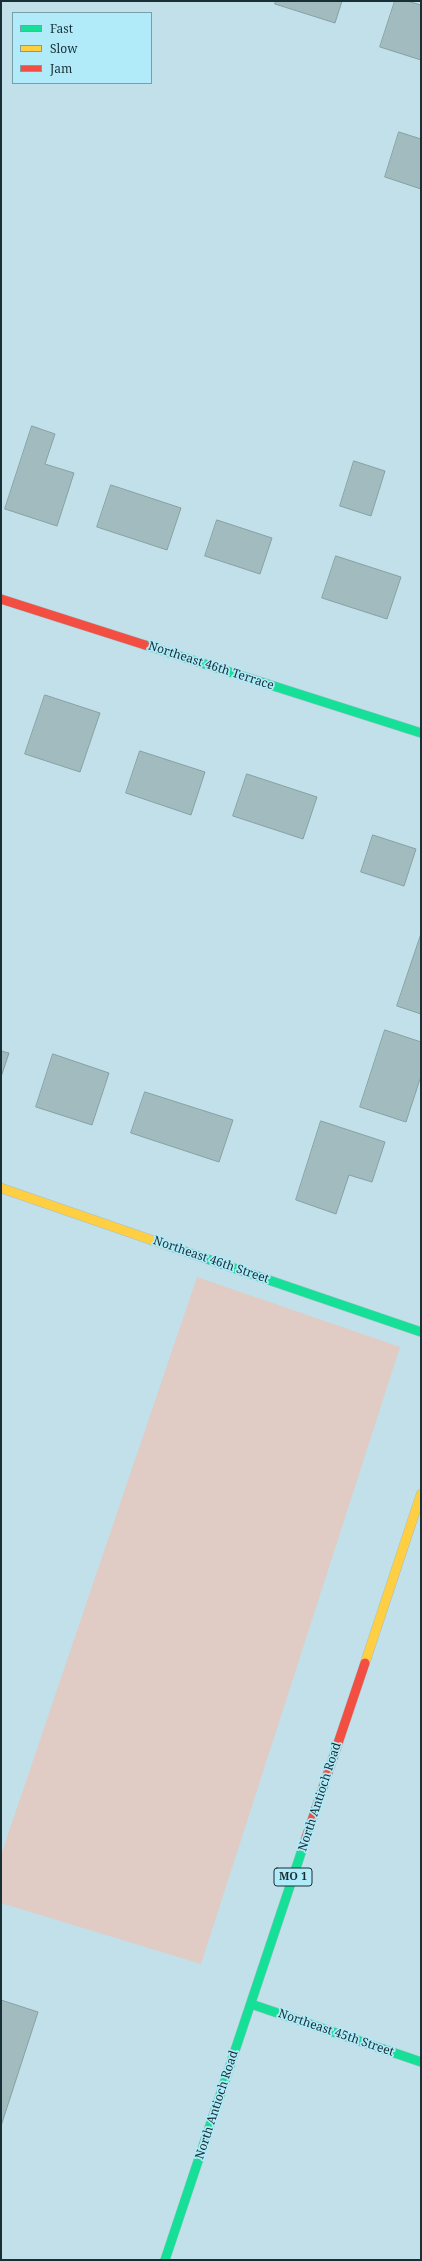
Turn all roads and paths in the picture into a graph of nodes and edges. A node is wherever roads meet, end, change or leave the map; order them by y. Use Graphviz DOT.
graph roads {
  1 [pos="1,599"];
  2 [pos="421,733"];
  3 [pos="1,1188"];
  4 [pos="421,1332"];
  5 [pos="421,1494"];
  6 [pos="251,2004"];
  7 [pos="421,2062"];
  8 [pos="165,2260"];
  1 -- 2 [label="street, Northeast 46th Terrace"];
  3 -- 4 [label="street, Northeast 46th Street"];
  5 -- 6 [label="street, North Antioch Road / MO 1"];
  6 -- 7 [label="street, Northeast 45th Street"];
  6 -- 8 [label="street, North Antioch Road / MO 1"];
}
